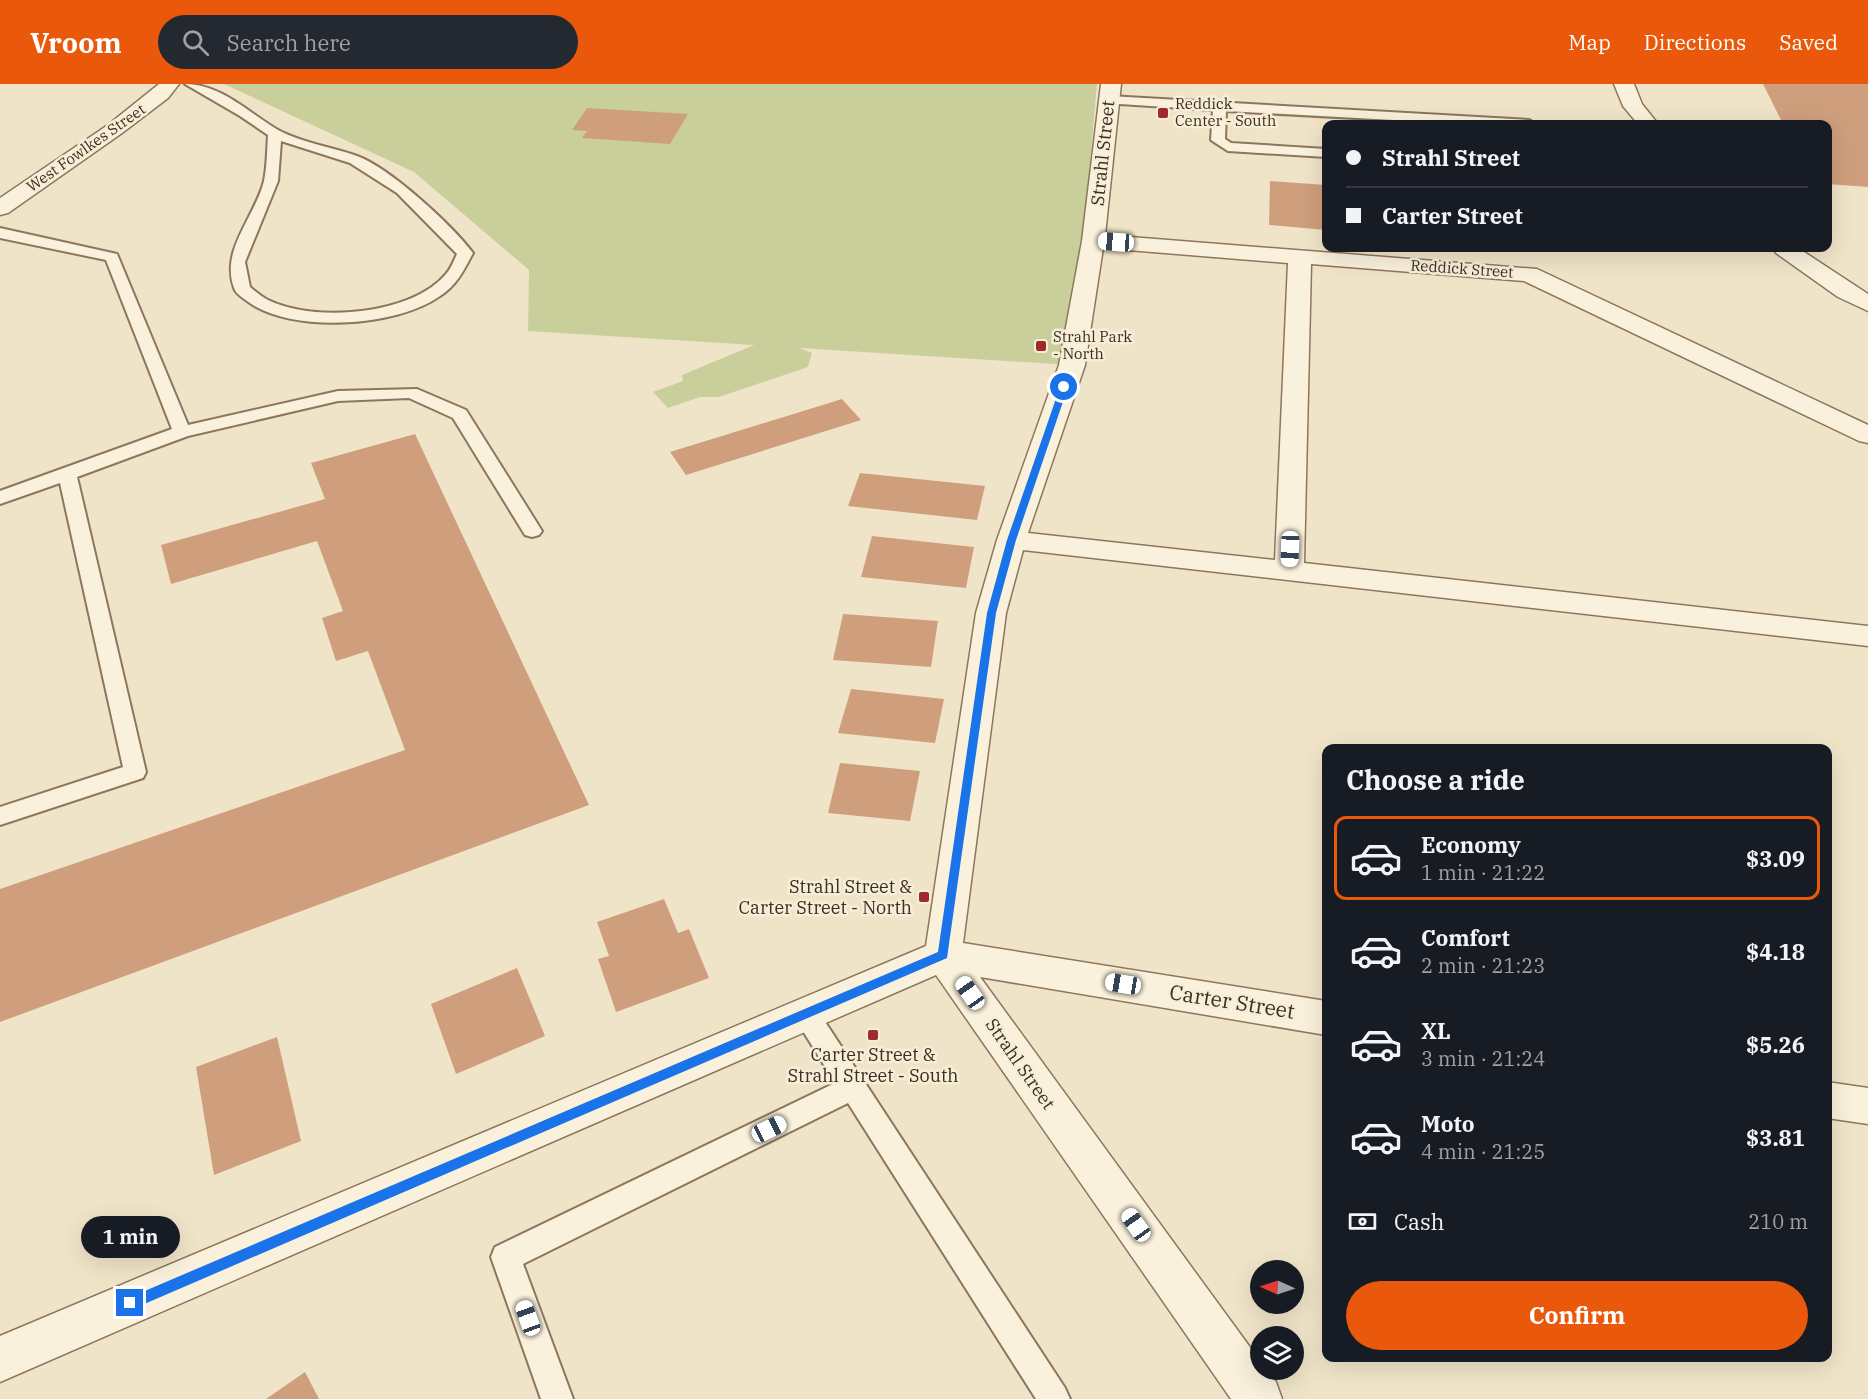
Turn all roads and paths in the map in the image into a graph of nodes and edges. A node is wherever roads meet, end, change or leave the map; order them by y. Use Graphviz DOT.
graph roads {
  1 [pos="169,84"];
  2 [pos="192,84"];
  3 [pos="1624,84"];
  4 [pos="1110,92"];
  5 [pos="1220,106"];
  6 [pos="1394,120"];
  7 [pos="1645,120"];
  8 [pos="275,134"];
  9 [pos="1322,153"];
  10 [pos="0,208"];
  11 [pos="0,234"];
  12 [pos="1093,241"];
  13 [pos="1790,252"];
  14 [pos="1300,256"];
  15 [pos="1868,304"];
  16 [pos="182,432"];
  17 [pos="1868,435"];
  18 [pos="67,474"];
  19 [pos="0,498"];
  20 [pos="532,531"];
  21 [pos="1011,540"];
  22 [pos="1289,571"];
  23 [pos="1868,636"];
  24 [pos="0,816"];
  25 [pos="943,955"];
  26 [pos="805,1013"];
  27 [pos="1322,1016"];
  28 [pos="852,1088"];
  29 [pos="1832,1101"];
  30 [pos="1868,1106"];
  31 [pos="0,1359"];
  32 [pos="557,1399"];
  33 [pos="1054,1399"];
  34 [pos="1259,1399"];
  1 -- 10 [label="street, West Fowlkes Street"];
  2 -- 8 [label="lane"];
  3 -- 7 [label="street"];
  4 -- 5 [label="lane"];
  4 -- 12 [label="street, Strahl Street"];
  5 -- 6 [label="lane"];
  5 -- 9 [label="lane"];
  8 -- 8 [label="lane"];
  11 -- 16 [label="lane"];
  12 -- 14 [label="street, Reddick Street"];
  12 -- 21 [label="street, Strahl Street"];
  13 -- 15 [label="street"];
  14 -- 17 [label="street, Reddick Street"];
  14 -- 22 [label="street"];
  16 -- 18 [label="lane"];
  16 -- 20 [label="lane"];
  18 -- 19 [label="lane"];
  18 -- 24 [label="lane"];
  21 -- 22 [label="street"];
  21 -- 25 [label="street, Strahl Street"];
  22 -- 23 [label="street"];
  25 -- 26 [label="street"];
  25 -- 27 [label="street, Carter Street"];
  25 -- 34 [label="street, Strahl Street"];
  26 -- 28 [label="lane"];
  26 -- 31 [label="street"];
  28 -- 32 [label="lane"];
  28 -- 33 [label="lane"];
  29 -- 30 [label="street"];
}
